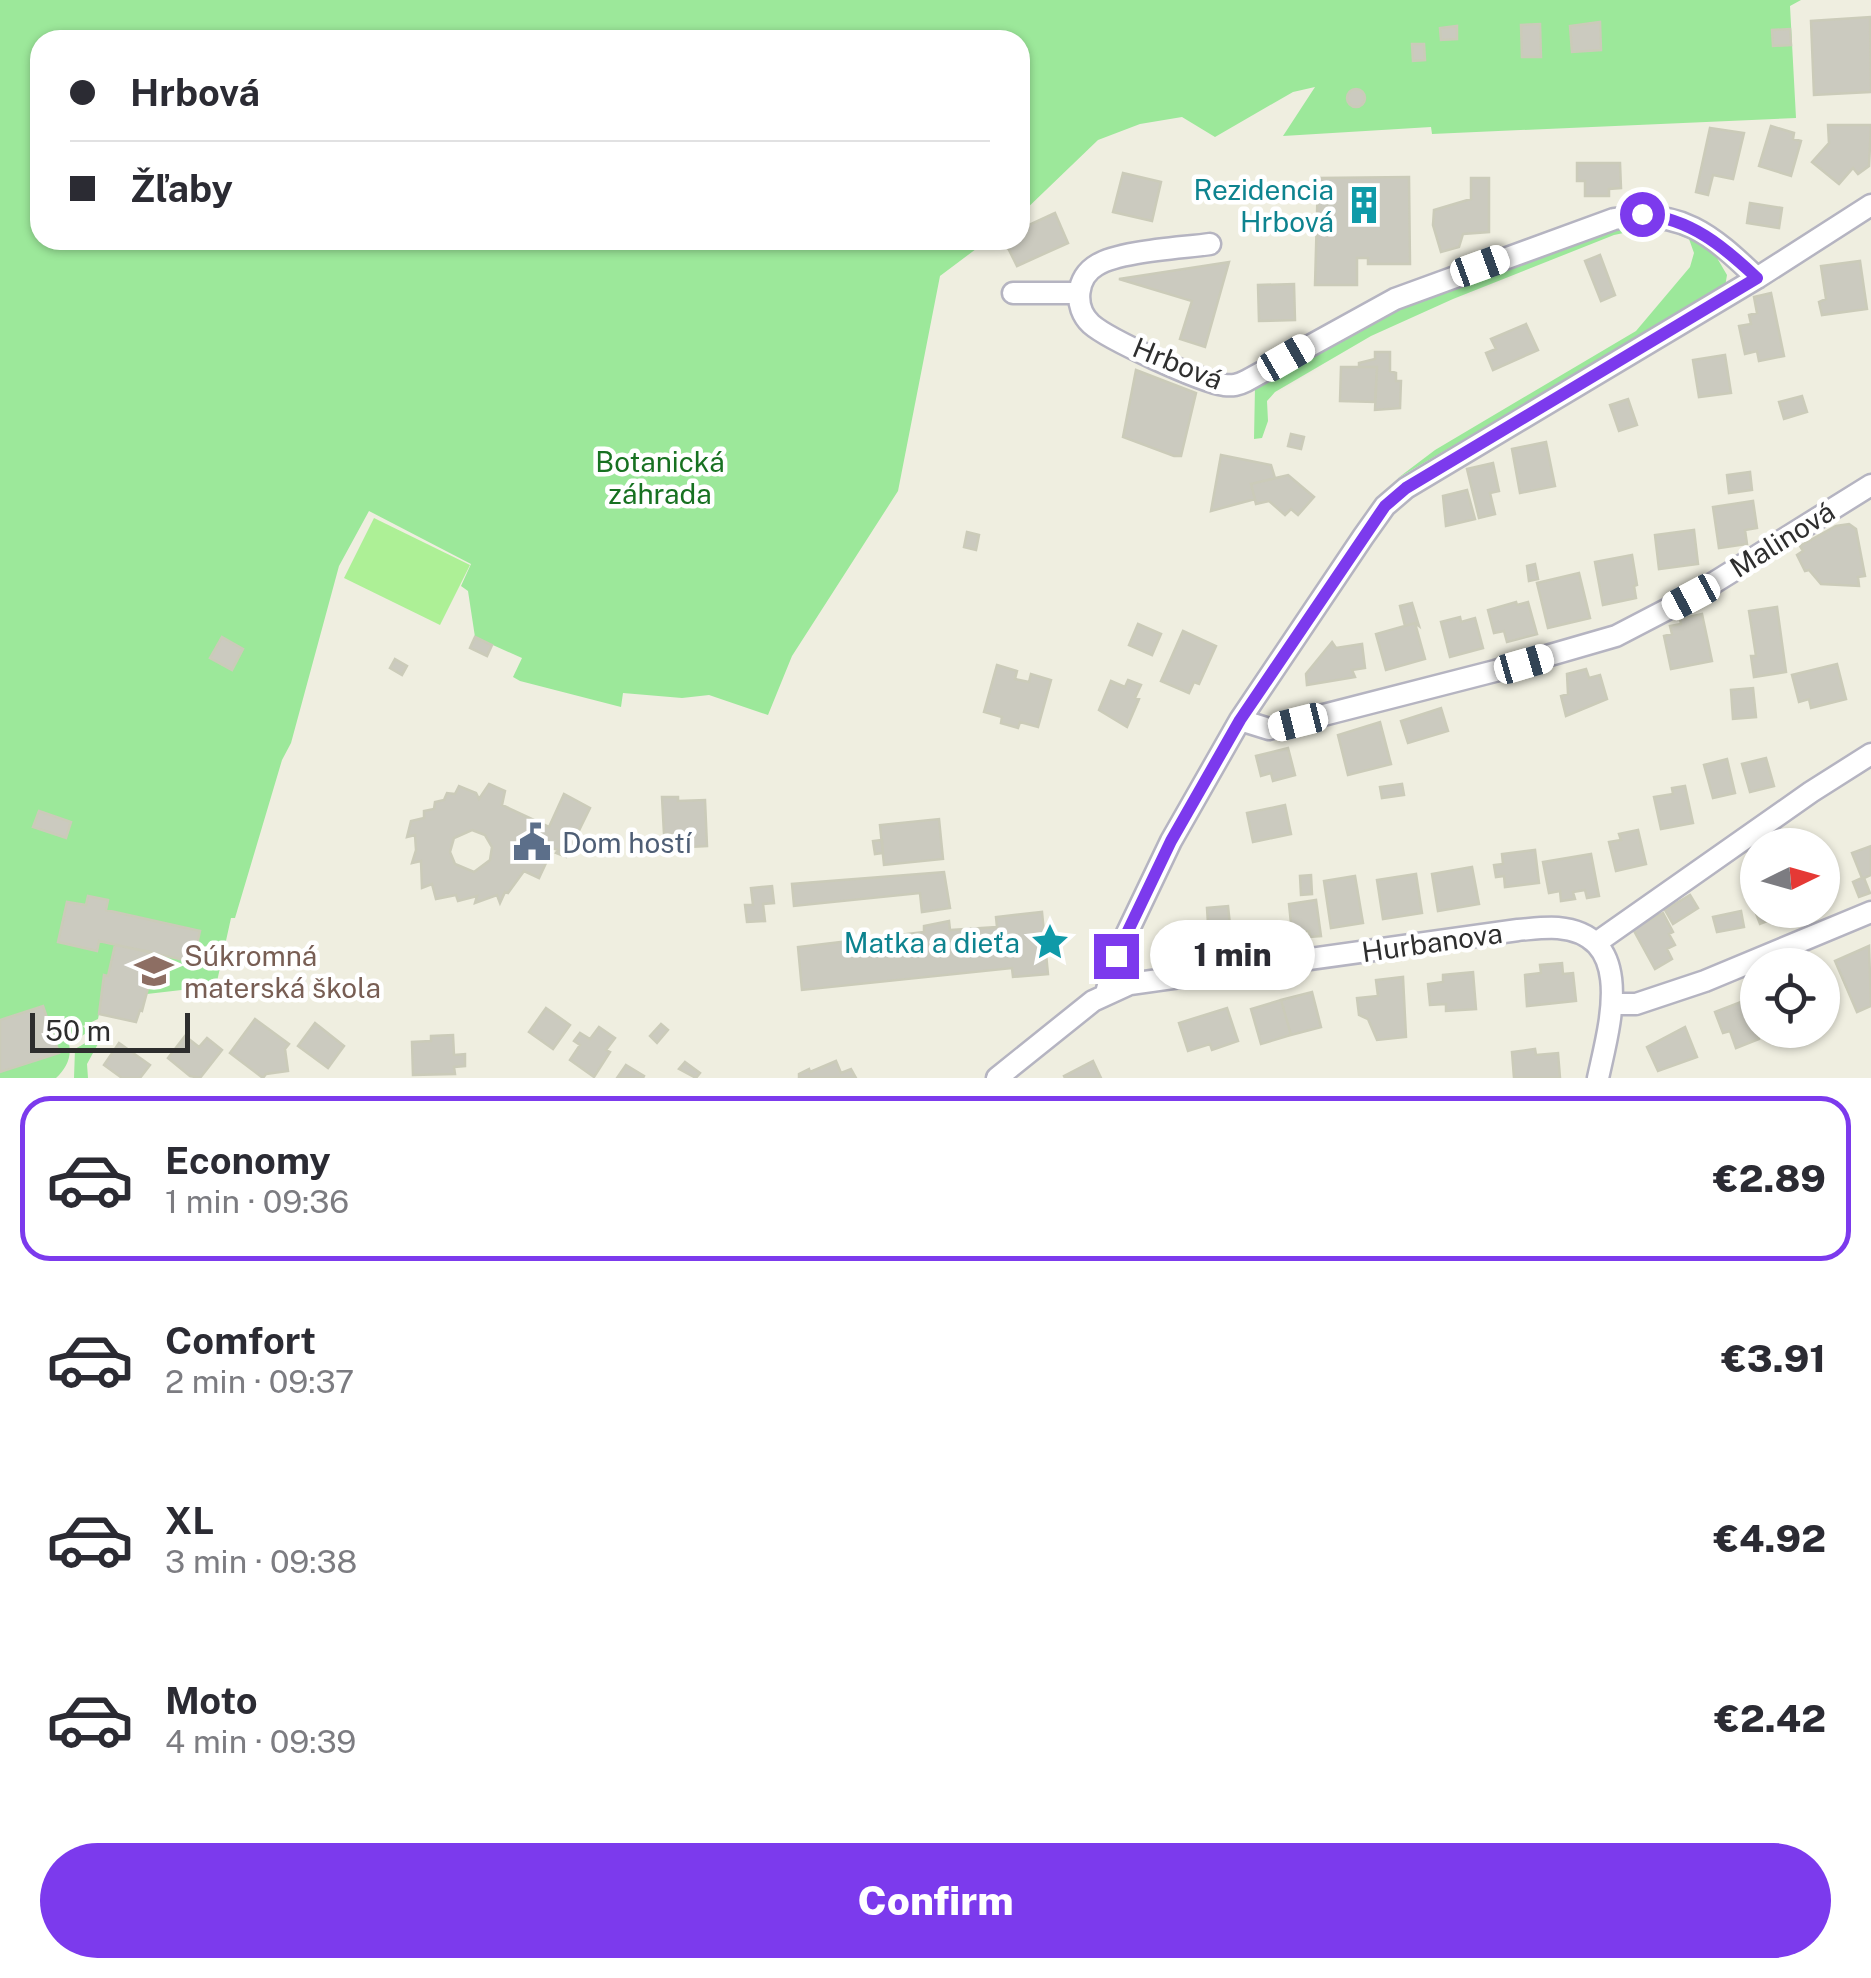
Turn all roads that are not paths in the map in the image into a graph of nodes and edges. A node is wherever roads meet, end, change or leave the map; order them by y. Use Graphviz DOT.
graph roads {
  1 [pos="1871,206"];
  2 [pos="1210,244"];
  3 [pos="1757,278"];
  4 [pos="1014,293"];
  5 [pos="1079,293"];
  6 [pos="1871,486"];
  7 [pos="1240,720"];
  8 [pos="1871,754"];
  9 [pos="1871,912"];
  10 [pos="1596,943"];
  11 [pos="1106,993"];
  12 [pos="1612,1004"];
  13 [pos="997,1078"];
  14 [pos="1598,1078"];
  1 -- 3 [label="street"];
  2 -- 5 [label="street"];
  3 -- 5 [label="street, Hrbová"];
  3 -- 7 [label="street"];
  4 -- 5 [label="street"];
  6 -- 7 [label="street, Malinová"];
  7 -- 11 [label="street"];
  8 -- 10 [label="street"];
  9 -- 12 [label="street"];
  10 -- 11 [label="street, Hurbanova"];
  10 -- 12 [label="street"];
  11 -- 13 [label="street, Hurbanova"];
  12 -- 14 [label="street"];
}
